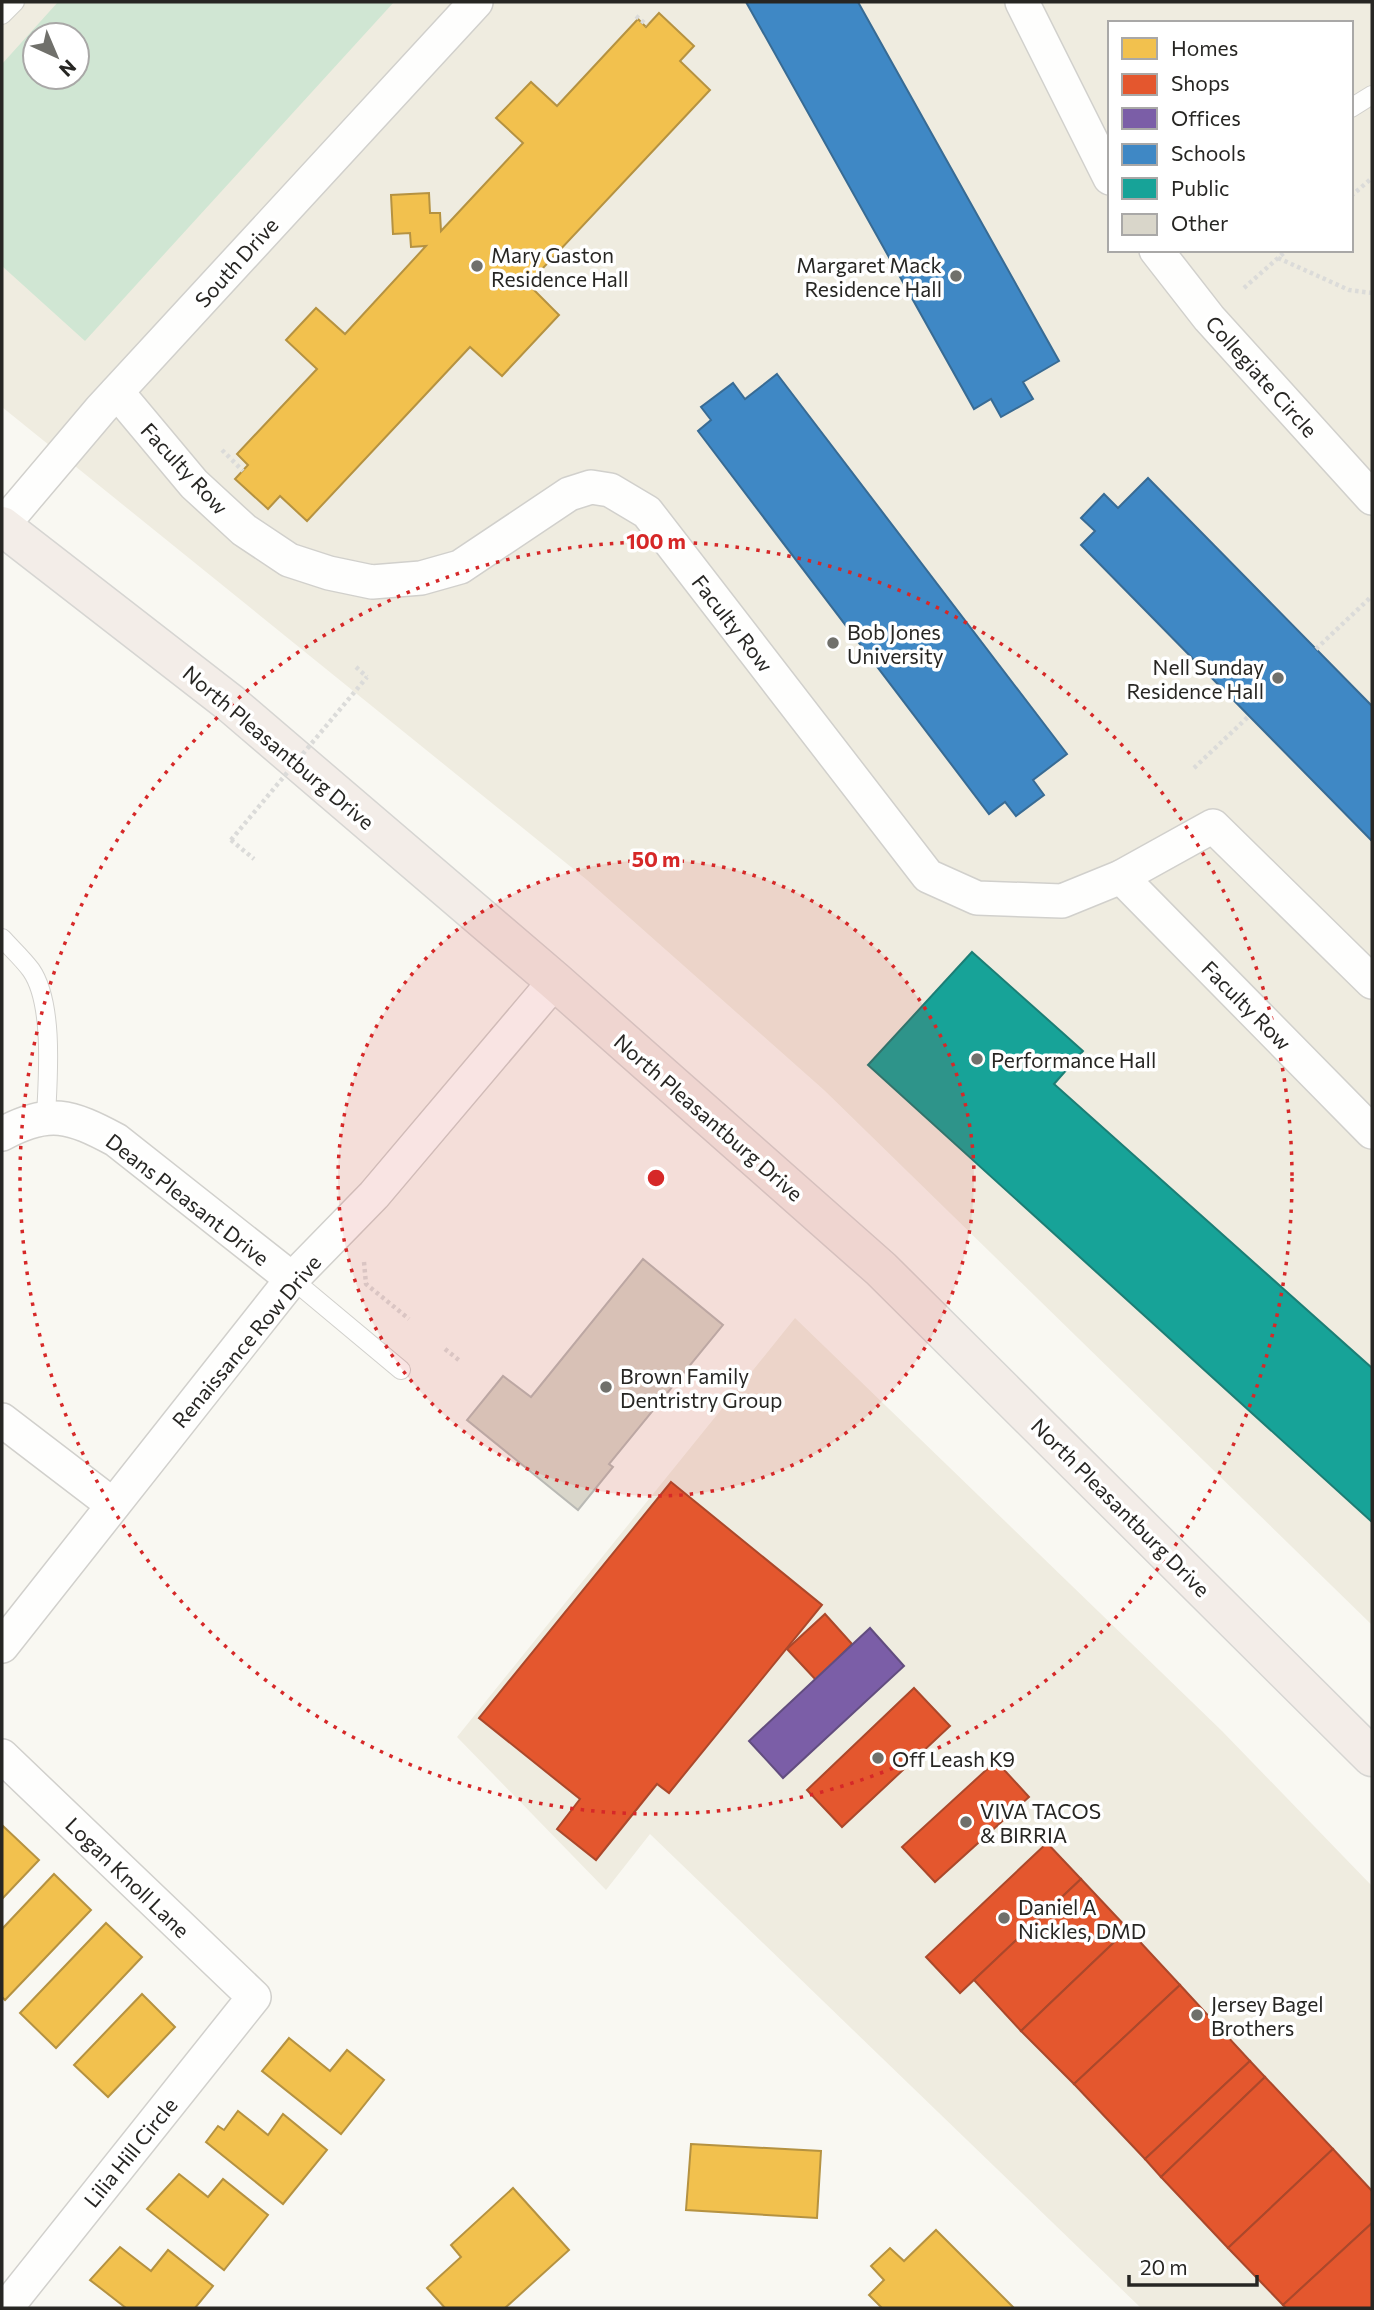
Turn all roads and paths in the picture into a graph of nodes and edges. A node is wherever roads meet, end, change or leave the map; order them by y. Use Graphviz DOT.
graph roads {
  1 [pos="15,2"];
  2 [pos="476,2"];
  3 [pos="1022,2"];
  4 [pos="2,15"];
  5 [pos="636,16"];
  6 [pos="647,25"];
  7 [pos="1372,95"];
  8 [pos="1353,107"];
  9 [pos="1108,174"];
  10 [pos="1372,178"];
  11 [pos="1353,194"];
  12 [pos="1158,252"];
  13 [pos="1285,252"];
  14 [pos="1278,258"];
  15 [pos="1244,288"];
  16 [pos="1372,293"];
  17 [pos="117,392"];
  18 [pos="222,450"];
  19 [pos="243,471"];
  20 [pos="1372,498"];
  21 [pos="2,526"];
  22 [pos="1372,596"];
  23 [pos="1316,649"];
  24 [pos="356,667"];
  25 [pos="1249,716"];
  26 [pos="1194,768"];
  27 [pos="254,859"];
  28 [pos="1121,877"];
  29 [pos="2,938"];
  30 [pos="555,981"];
  31 [pos="1372,982"];
  32 [pos="46,1116"];
  33 [pos="1372,1132"];
  34 [pos="2,1134"];
  35 [pos="364,1262"];
  36 [pos="292,1279"];
  37 [pos="409,1319"];
  38 [pos="445,1349"];
  39 [pos="460,1361"];
  40 [pos="401,1370"];
  41 [pos="2,1420"];
  42 [pos="113,1505"];
  43 [pos="2,1646"];
  44 [pos="2,1756"];
  45 [pos="1372,1757"];
  46 [pos="254,1997"];
  47 [pos="6,2308"];
  1 -- 4 [label="lane"];
  2 -- 17 [label="street, South Drive"];
  3 -- 9 [label="street"];
  5 -- 6 [label="path"];
  7 -- 8 [label="lane"];
  10 -- 11 [label="path"];
  12 -- 20 [label="street, Collegiate Circle"];
  13 -- 14 [label="path"];
  14 -- 15 [label="path"];
  14 -- 16 [label="path"];
  17 -- 21 [label="street, South Drive"];
  17 -- 28 [label="street, Faculty Row"];
  18 -- 19 [label="path"];
  21 -- 30 [label="main road, North Pleasantburg Drive"];
  22 -- 23 [label="path"];
  24 -- 27 [label="path, bridge"];
  25 -- 26 [label="path"];
  28 -- 31 [label="street, Faculty Row"];
  28 -- 33 [label="street, Faculty Row"];
  29 -- 32 [label="lane"];
  30 -- 36 [label="street, Renaissance Row Drive"];
  30 -- 45 [label="main road, North Pleasantburg Drive"];
  32 -- 34 [label="street"];
  32 -- 36 [label="street, Deans Pleasant Drive"];
  35 -- 37 [label="path"];
  36 -- 40 [label="lane"];
  36 -- 42 [label="street, Renaissance Row Drive"];
  38 -- 39 [label="path"];
  41 -- 42 [label="street"];
  42 -- 43 [label="street, Renaissance Row Drive"];
  44 -- 46 [label="street, Logan Knoll Lane"];
  46 -- 47 [label="street, Lilia Hill Circle"];
}
